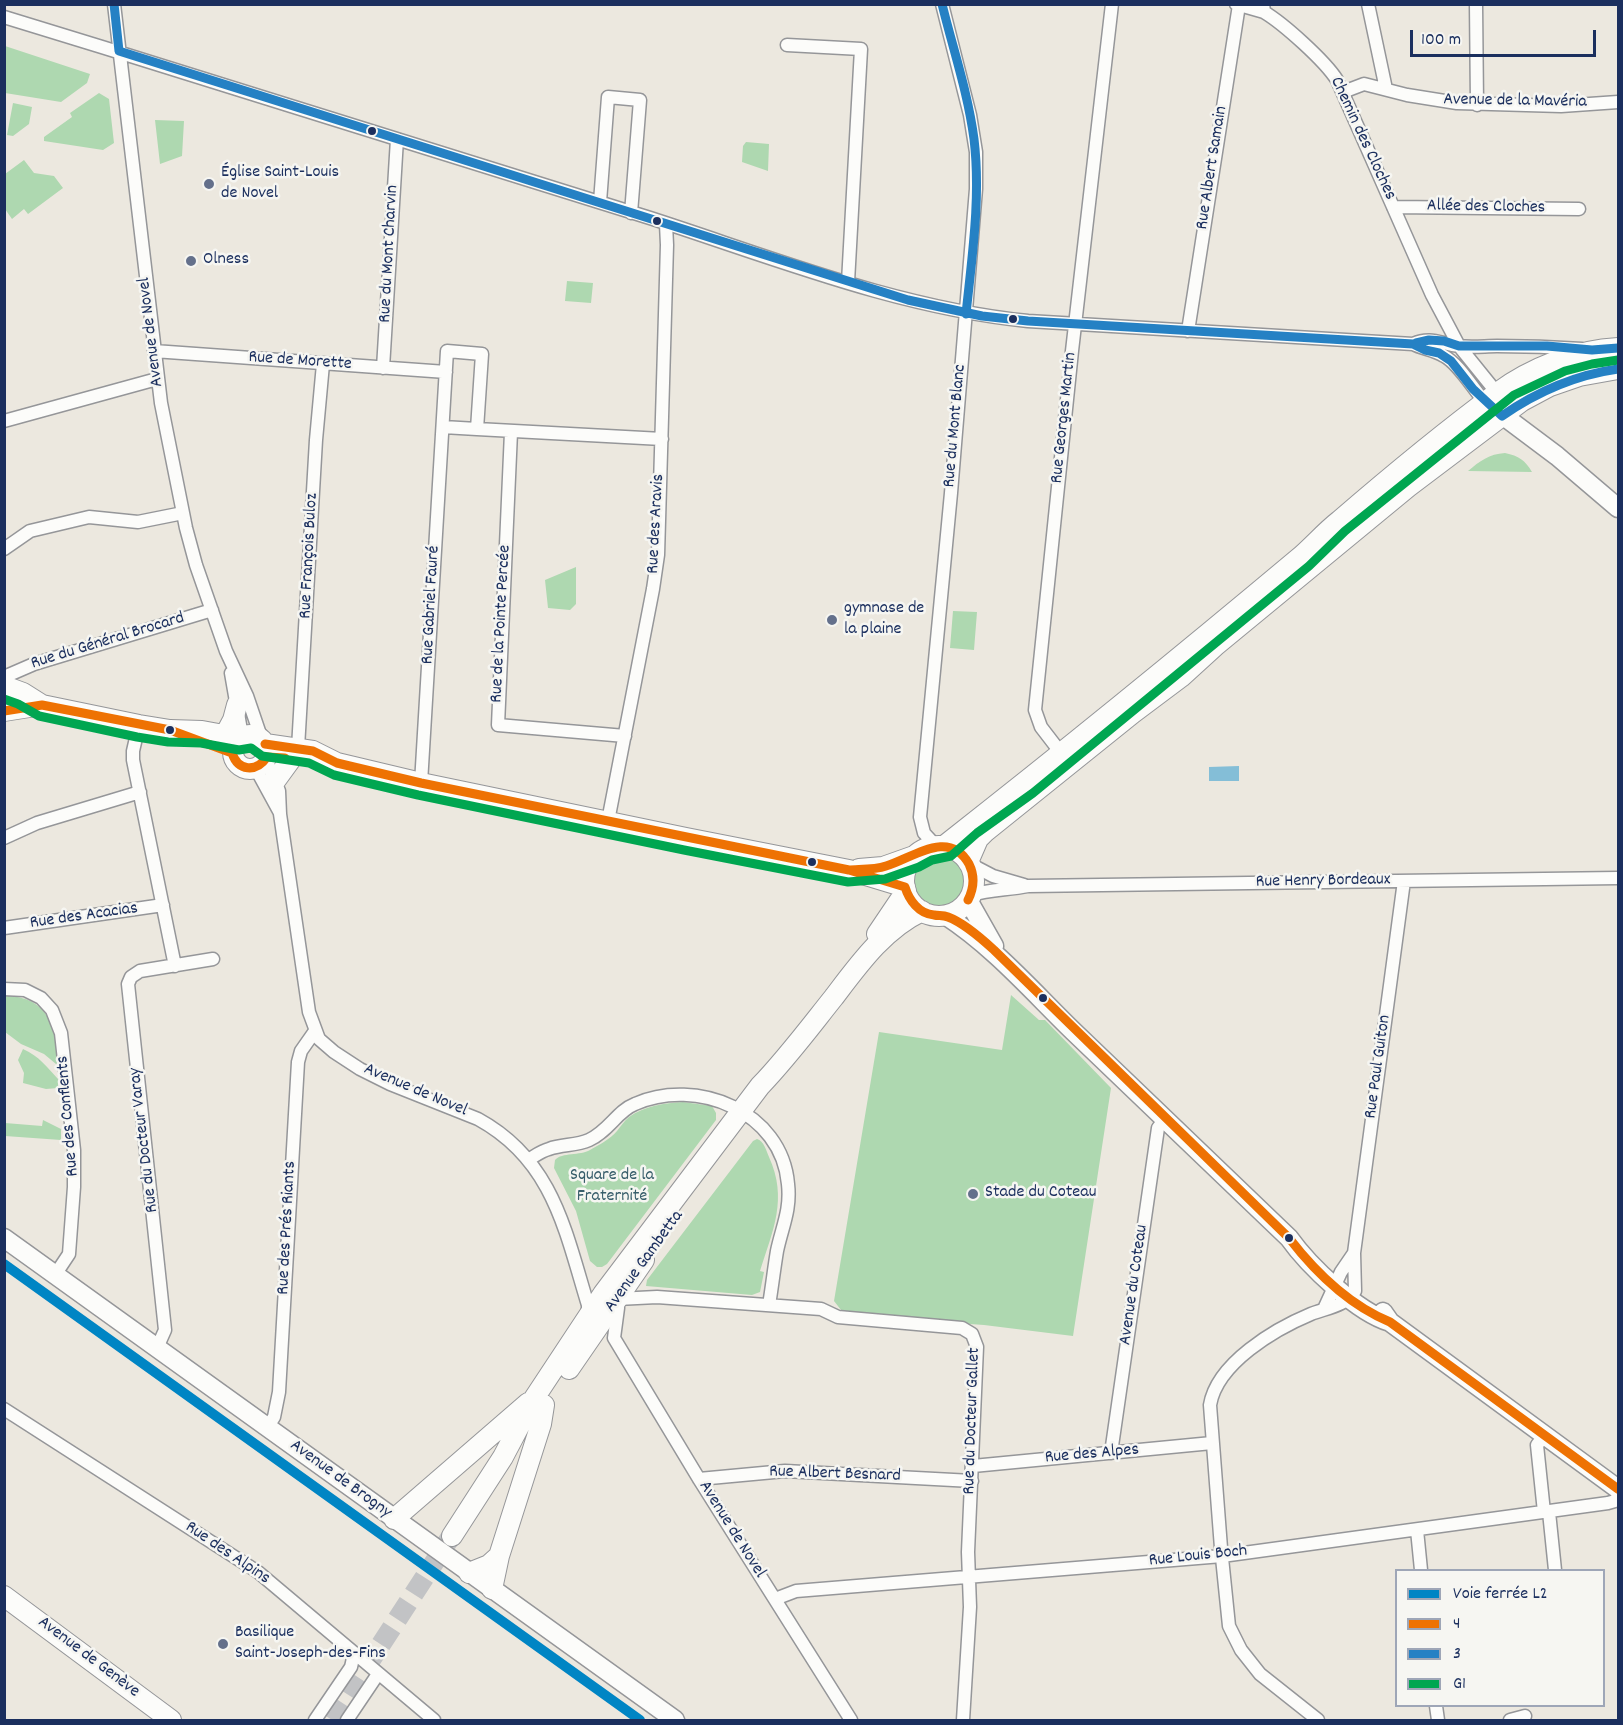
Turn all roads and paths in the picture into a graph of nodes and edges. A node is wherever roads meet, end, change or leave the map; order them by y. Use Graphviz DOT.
graph roads {
  1 [pos="114,4"];
  2 [pos="942,4"];
  3 [pos="1112,4"];
  4 [pos="1368,4"];
  5 [pos="1476,4"];
  6 [pos="1237,5"];
  7 [pos="1263,8"];
  8 [pos="4,17"];
  9 [pos="787,45"];
  10 [pos="119,51"];
  11 [pos="1386,89"];
  12 [pos="1343,92"];
  13 [pos="1618,102"];
  14 [pos="1477,105"];
  15 [pos="397,139"];
  16 [pos="600,202"];
  17 [pos="1393,207"];
  18 [pos="1579,209"];
  19 [pos="632,213"];
  20 [pos="666,224"];
  21 [pos="848,282"];
  22 [pos="1432,295"];
  23 [pos="966,314"];
  24 [pos="1076,325"];
  25 [pos="1188,331"];
  26 [pos="1444,341"];
  27 [pos="1413,344"];
  28 [pos="1459,346"];
  29 [pos="1618,348"];
  30 [pos="1592,350"];
  31 [pos="154,351"];
  32 [pos="1446,357"];
  33 [pos="323,364"];
  34 [pos="383,368"];
  35 [pos="1618,369"];
  36 [pos="446,372"];
  37 [pos="157,379"];
  38 [pos="1499,404"];
  39 [pos="4,421"];
  40 [pos="443,427"];
  41 [pos="477,429"];
  42 [pos="511,432"];
  43 [pos="662,439"];
  44 [pos="1618,508"];
  45 [pos="183,513"];
  46 [pos="4,549"];
  47 [pos="212,610"];
  48 [pos="226,651"];
  49 [pos="4,677"];
  50 [pos="4,688"];
  51 [pos="4,697"];
  52 [pos="42,705"];
  53 [pos="237,705"];
  54 [pos="4,711"];
  55 [pos="139,725"];
  56 [pos="625,736"];
  57 [pos="235,740"];
  58 [pos="1060,753"];
  59 [pos="263,754"];
  60 [pos="295,754"];
  61 [pos="275,781"];
  62 [pos="421,783"];
  63 [pos="140,792"];
  64 [pos="280,814"];
  65 [pos="608,821"];
  66 [pos="4,838"];
  67 [pos="940,846"];
  68 [pos="914,856"];
  69 [pos="969,863"];
  70 [pos="849,870"];
  71 [pos="1618,878"];
  72 [pos="1404,881"];
  73 [pos="1028,886"];
  74 [pos="905,889"];
  75 [pos="969,897"];
  76 [pos="163,905"];
  77 [pos="922,911"];
  78 [pos="945,915"];
  79 [pos="4,928"];
  80 [pos="999,955"];
  81 [pos="213,959"];
  82 [pos="860,963"];
  83 [pos="175,966"];
  84 [pos="4,989"];
  85 [pos="315,1031"];
  86 [pos="747,1115"];
  87 [pos="1166,1119"];
  88 [pos="528,1160"];
  89 [pos="4,1239"];
  90 [pos="1354,1253"];
  91 [pos="56,1275"];
  92 [pos="630,1281"];
  93 [pos="1336,1281"];
  94 [pos="1353,1295"];
  95 [pos="657,1297"];
  96 [pos="617,1299"];
  97 [pos="769,1305"];
  98 [pos="1324,1309"];
  99 [pos="588,1315"];
  100 [pos="614,1338"];
  101 [pos="589,1340"];
  102 [pos="156,1348"];
  103 [pos="539,1402"];
  104 [pos="4,1409"];
  105 [pos="267,1428"];
  106 [pos="1544,1436"];
  107 [pos="1212,1443"];
  108 [pos="1111,1453"];
  109 [pos="973,1466"];
  110 [pos="699,1479"];
  111 [pos="972,1481"];
  112 [pos="1618,1489"];
  113 [pos="1618,1496"];
  114 [pos="1546,1512"];
  115 [pos="394,1519"];
  116 [pos="1417,1530"];
  117 [pos="452,1536"];
  118 [pos="499,1556"];
  119 [pos="1222,1556"];
  120 [pos="1421,1569"];
  121 [pos="1555,1569"];
  122 [pos="469,1573"];
  123 [pos="969,1577"];
  124 [pos="492,1589"];
  125 [pos="4,1596"];
  126 [pos="775,1599"];
  127 [pos="354,1654"];
  128 [pos="378,1674"];
  129 [pos="1524,1714"];
  130 [pos="171,1720"];
  131 [pos="315,1720"];
  132 [pos="347,1720"];
  133 [pos="434,1720"];
  134 [pos="675,1720"];
  135 [pos="851,1720"];
  136 [pos="963,1720"];
  137 [pos="1318,1720"];
  138 [pos="1510,1720"];
  1 -- 10 [label="street, Avenue de Novel"];
  2 -- 23 [label="street, Rue du Mont Blanc"];
  3 -- 24 [label="street, Rue Georges Martin"];
  4 -- 11 [label="street"];
  5 -- 14 [label="street"];
  6 -- 7 [label="street"];
  6 -- 25 [label="street, Rue Albert Samain"];
  7 -- 12 [label="street, Chemin des Cloches"];
  8 -- 10 [label="street"];
  9 -- 21 [label="street"];
  10 -- 15 [label="street"];
  10 -- 31 [label="street, Avenue de Novel"];
  11 -- 12 [label="street, Avenue de la Mavéria"];
  11 -- 14 [label="street, Avenue de la Mavéria"];
  12 -- 17 [label="street, Chemin des Cloches"];
  13 -- 14 [label="street, Avenue de la Mavéria"];
  15 -- 16 [label="street"];
  15 -- 34 [label="street, Rue du Mont Charvin"];
  16 -- 19 [label="street"];
  16 -- 19 [label="street"];
  17 -- 18 [label="street, Allée des Cloches"];
  17 -- 22 [label="street, Chemin des Cloches"];
  19 -- 20 [label="street"];
  20 -- 21 [label="street"];
  20 -- 43 [label="street, Rue des Aravis"];
  21 -- 23 [label="street"];
  22 -- 26 [label="street, Chemin des Cloches"];
  22 -- 28 [label="street, Chemin des Cloches"];
  23 -- 24 [label="street"];
  23 -- 67 [label="street, Rue du Mont Blanc"];
  24 -- 25 [label="street"];
  24 -- 58 [label="street, Rue Georges Martin"];
  25 -- 27 [label="street"];
  26 -- 27 [label="street"];
  26 -- 28 [label="street"];
  26 -- 32 [label="street, Chemin des Cloches"];
  27 -- 32 [label="street"];
  28 -- 30 [label="street"];
  28 -- 38 [label="street, Chemin des Cloches"];
  29 -- 30 [label="main road"];
  30 -- 38 [label="main road"];
  31 -- 33 [label="street, Rue de Morette"];
  31 -- 37 [label="street, Avenue de Novel"];
  32 -- 38 [label="street, Chemin des Cloches"];
  33 -- 34 [label="street, Rue de Morette"];
  33 -- 60 [label="street, Rue François Buloz"];
  34 -- 36 [label="street, Rue de Morette"];
  35 -- 38 [label="main road"];
  36 -- 40 [label="street"];
  36 -- 41 [label="street"];
  37 -- 39 [label="street"];
  37 -- 45 [label="street, Avenue de Novel"];
  38 -- 44 [label="main road, Chemin des Cloches"];
  38 -- 58 [label="main road"];
  38 -- 69 [label="main road"];
  40 -- 41 [label="street"];
  40 -- 62 [label="street, Rue Gabriel Fauré"];
  41 -- 42 [label="street"];
  42 -- 43 [label="street"];
  42 -- 56 [label="street, Rue de la Pointe Percée"];
  43 -- 56 [label="street, Rue des Aravis"];
  45 -- 46 [label="street"];
  45 -- 47 [label="street, Avenue de Novel"];
  47 -- 48 [label="street, Avenue de Novel"];
  47 -- 49 [label="street, Rue du Général Brocard"];
  48 -- 53 [label="street, Avenue de Novel"];
  48 -- 59 [label="street, Avenue de Novel"];
  50 -- 51 [label="main road"];
  50 -- 52 [label="main road"];
  52 -- 54 [label="main road"];
  52 -- 55 [label="main road"];
  53 -- 57 [label="main road"];
  55 -- 57 [label="main road"];
  55 -- 63 [label="street"];
  56 -- 65 [label="street, Rue des Aravis"];
  57 -- 59 [label="main road"];
  57 -- 59 [label="main road"];
  58 -- 67 [label="main road"];
  59 -- 60 [label="main road"];
  59 -- 61 [label="street, Avenue de Novel"];
  59 -- 64 [label="street, Avenue de Novel"];
  60 -- 61 [label="main road"];
  60 -- 62 [label="main road"];
  61 -- 64 [label="street, Avenue de Novel"];
  62 -- 65 [label="main road"];
  63 -- 66 [label="street"];
  63 -- 76 [label="street"];
  64 -- 85 [label="street, Avenue de Novel"];
  65 -- 70 [label="main road"];
  67 -- 68 [label="main road"];
  67 -- 69 [label="main road"];
  68 -- 70 [label="main road"];
  68 -- 74 [label="main road"];
  69 -- 73 [label="street, Rue Henry Bordeaux"];
  69 -- 75 [label="main road"];
  70 -- 74 [label="main road"];
  71 -- 72 [label="street, Rue Henry Bordeaux"];
  72 -- 73 [label="street, Rue Henry Bordeaux"];
  72 -- 90 [label="street, Rue Paul Guiton"];
  73 -- 75 [label="street, Rue Henry Bordeaux"];
  74 -- 77 [label="main road"];
  74 -- 82 [label="main road, Avenue Gambetta"];
  75 -- 78 [label="main road"];
  75 -- 80 [label="main road"];
  76 -- 79 [label="street, Rue des Acacias"];
  76 -- 83 [label="street"];
  77 -- 78 [label="main road"];
  77 -- 82 [label="main road, Avenue Gambetta"];
  78 -- 80 [label="main road"];
  80 -- 87 [label="main road"];
  81 -- 83 [label="street, Rue du Docteur Varay"];
  82 -- 86 [label="main road, Avenue Gambetta"];
  83 -- 102 [label="street, Rue du Docteur Varay"];
  84 -- 91 [label="street, Rue des Conflents"];
  85 -- 88 [label="street, Avenue de Novel"];
  85 -- 105 [label="street, Rue des Prés Riants"];
  86 -- 88 [label="street"];
  86 -- 92 [label="main road, Avenue Gambetta"];
  86 -- 97 [label="street"];
  86 -- 99 [label="main road, Avenue Gambetta"];
  87 -- 93 [label="main road"];
  87 -- 108 [label="street, Avenue du Coteau"];
  88 -- 99 [label="street, Avenue de Novel"];
  89 -- 91 [label="main road, Avenue de Brogny"];
  90 -- 93 [label="street, Rue Paul Guiton"];
  90 -- 94 [label="street, Rue Paul Guiton"];
  91 -- 102 [label="main road, Avenue de Brogny"];
  92 -- 95 [label="street, Rue du Docteur Gallet"];
  92 -- 96 [label="main road, Avenue Gambetta"];
  93 -- 94 [label="main road"];
  93 -- 98 [label="street, Rue Paul Guiton"];
  94 -- 98 [label="street"];
  94 -- 106 [label="main road"];
  95 -- 96 [label="street, Rue du Docteur Gallet"];
  95 -- 97 [label="street, Rue du Docteur Gallet"];
  96 -- 100 [label="street"];
  96 -- 101 [label="main road, Avenue Gambetta"];
  97 -- 109 [label="street, Rue du Docteur Gallet"];
  98 -- 107 [label="street"];
  99 -- 103 [label="main road, Avenue Gambetta"];
  100 -- 101 [label="street"];
  100 -- 110 [label="street, Avenue de Novel"];
  101 -- 103 [label="main road, Avenue Gambetta"];
  102 -- 105 [label="main road, Avenue de Brogny"];
  103 -- 115 [label="main road"];
  103 -- 117 [label="main road, Avenue Gambetta"];
  103 -- 118 [label="main road"];
  104 -- 127 [label="street, Rue des Alpins"];
  105 -- 115 [label="main road, Avenue de Brogny"];
  106 -- 112 [label="main road"];
  106 -- 114 [label="street"];
  107 -- 108 [label="street, Rue des Alpes"];
  107 -- 119 [label="street"];
  108 -- 109 [label="street, Rue des Alpes"];
  109 -- 111 [label="street, Rue du Docteur Gallet"];
  110 -- 111 [label="street, Rue Albert Besnard"];
  110 -- 126 [label="street, Avenue de Novel"];
  111 -- 123 [label="street, Rue du Docteur Gallet"];
  113 -- 114 [label="street, Rue Louis Boch"];
  114 -- 116 [label="street, Rue Louis Boch"];
  114 -- 121 [label="street"];
  115 -- 122 [label="main road, Avenue de Brogny"];
  116 -- 119 [label="street, Rue Louis Boch"];
  116 -- 120 [label="street"];
  118 -- 122 [label="main road"];
  118 -- 124 [label="main road"];
  119 -- 123 [label="street, Rue Louis Boch"];
  119 -- 137 [label="street"];
  122 -- 124 [label="main road, Avenue de Brogny"];
  123 -- 126 [label="street, Rue Louis Boch"];
  123 -- 136 [label="street, Rue du Docteur Gallet"];
  124 -- 134 [label="main road, Avenue de Brogny"];
  125 -- 130 [label="main road, Avenue de Genève"];
  126 -- 135 [label="street, Avenue de Novel"];
  127 -- 128 [label="street, Rue des Alpins"];
  127 -- 131 [label="street"];
  128 -- 132 [label="street"];
  128 -- 133 [label="street, Rue des Alpins"];
  129 -- 138 [label="street"];
}
